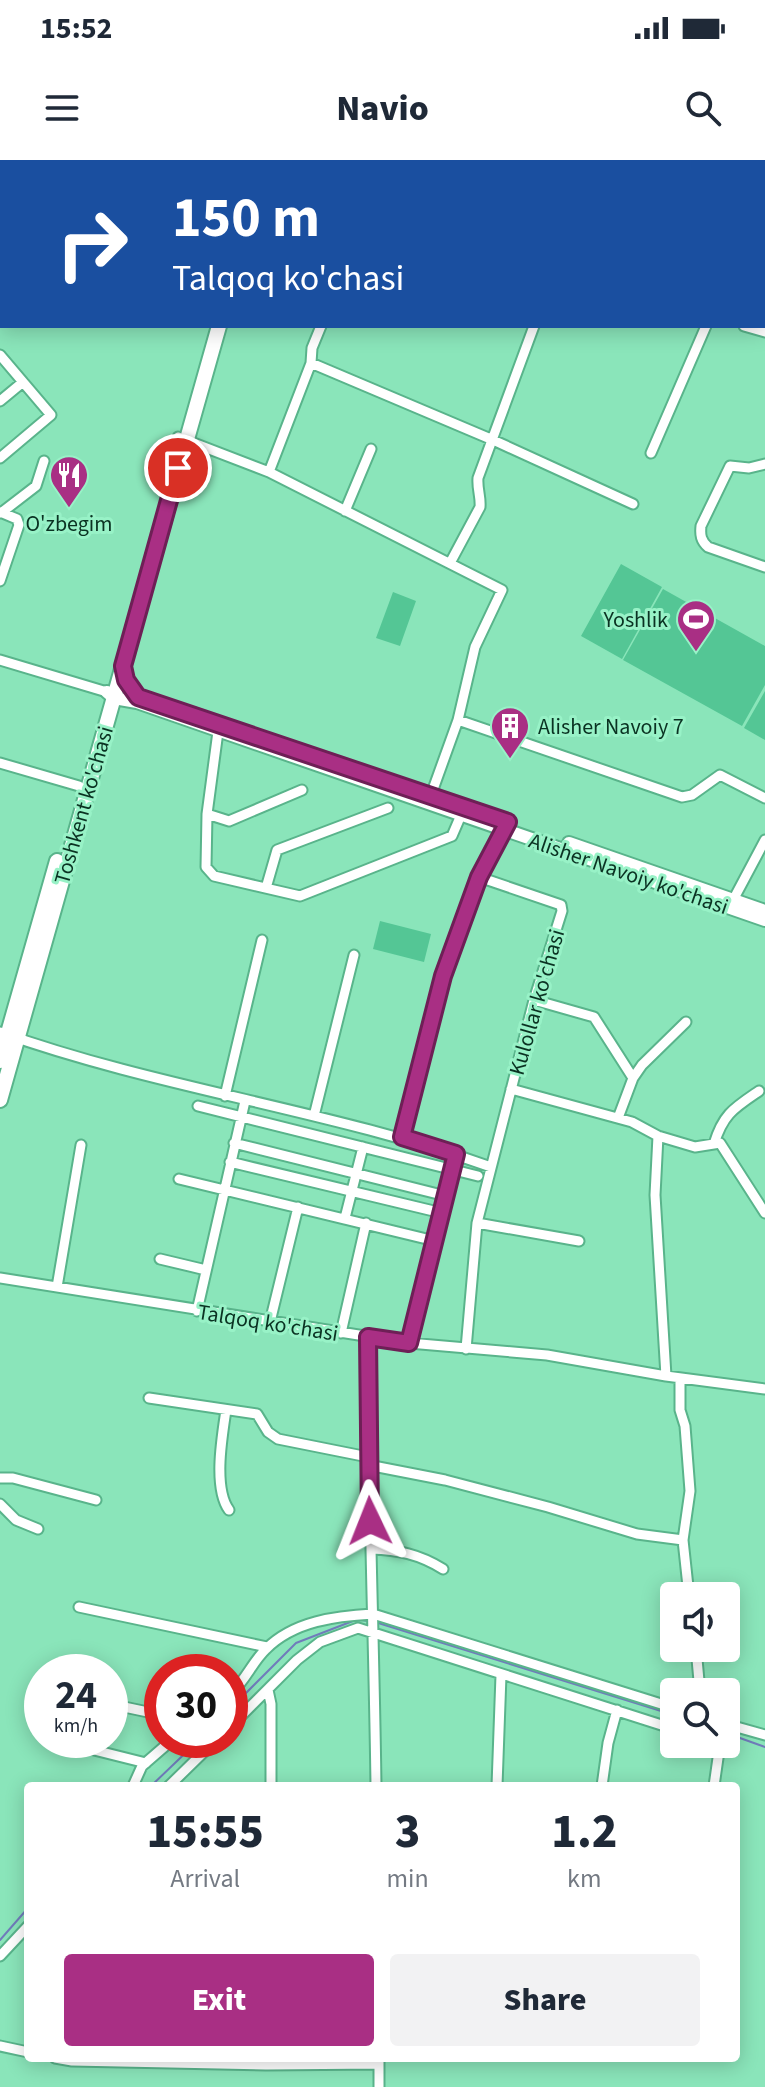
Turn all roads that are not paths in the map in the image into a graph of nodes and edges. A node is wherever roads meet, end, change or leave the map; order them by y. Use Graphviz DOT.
graph roads {
  1 [pos="209,328"];
  2 [pos="218,328"];
  3 [pos="320,328"];
  4 [pos="533,328"];
  5 [pos="705,328"];
  6 [pos="0,355"];
  7 [pos="311,363"];
  8 [pos="23,382"];
  9 [pos="0,401"];
  10 [pos="182,438"];
  11 [pos="493,440"];
  12 [pos="371,449"];
  13 [pos="651,453"];
  14 [pos="0,458"];
  15 [pos="44,461"];
  16 [pos="765,464"];
  17 [pos="269,472"];
  18 [pos="633,504"];
  19 [pos="345,511"];
  20 [pos="0,513"];
  21 [pos="450,563"];
  22 [pos="765,567"];
  23 [pos="0,581"];
  24 [pos="0,660"];
  25 [pos="123,666"];
  26 [pos="112,694"];
  27 [pos="138,700"];
  28 [pos="458,720"];
  29 [pos="107,721"];
  30 [pos="218,727"];
  31 [pos="0,763"];
  32 [pos="79,786"];
  33 [pos="302,790"];
  34 [pos="431,795"];
  35 [pos="765,798"];
  36 [pos="388,808"];
  37 [pos="207,814"];
  38 [pos="461,815"];
  39 [pos="507,826"];
  40 [pos="765,840"];
  41 [pos="479,877"];
  42 [pos="266,888"];
  43 [pos="731,904"];
  44 [pos="765,911"];
  45 [pos="765,920"];
  46 [pos="262,940"];
  47 [pos="354,955"];
  48 [pos="534,1000"];
  49 [pos="686,1022"];
  50 [pos="8,1035"];
  51 [pos="0,1061"];
  52 [pos="633,1078"];
  53 [pos="511,1089"];
  54 [pos="759,1091"];
  55 [pos="225,1096"];
  56 [pos="0,1100"];
  57 [pos="245,1101"];
  58 [pos="198,1106"];
  59 [pos="314,1116"];
  60 [pos="241,1117"];
  61 [pos="618,1118"];
  62 [pos="658,1136"];
  63 [pos="402,1137"];
  64 [pos="234,1143"];
  65 [pos="714,1144"];
  66 [pos="81,1145"];
  67 [pos="363,1147"];
  68 [pos="456,1154"];
  69 [pos="230,1162"];
  70 [pos="491,1167"];
  71 [pos="452,1170"];
  72 [pos="356,1173"];
  73 [pos="478,1176"];
  74 [pos="179,1179"];
  75 [pos="223,1188"];
  76 [pos="352,1192"];
  77 [pos="446,1196"];
  78 [pos="298,1207"];
  79 [pos="442,1213"];
  80 [pos="765,1213"];
  81 [pos="345,1218"];
  82 [pos="366,1223"];
  83 [pos="477,1223"];
  84 [pos="435,1241"];
  85 [pos="579,1241"];
  86 [pos="160,1259"];
  87 [pos="206,1270"];
  88 [pos="0,1278"];
  89 [pos="57,1287"];
  90 [pos="197,1311"];
  91 [pos="270,1322"];
  92 [pos="341,1333"];
  93 [pos="368,1337"];
  94 [pos="409,1343"];
  95 [pos="466,1349"];
  96 [pos="666,1376"];
  97 [pos="680,1378"];
  98 [pos="765,1389"];
  99 [pos="149,1398"];
  100 [pos="226,1410"];
  101 [pos="368,1461"];
  102 [pos="0,1478"];
  103 [pos="96,1500"];
  104 [pos="0,1504"];
  105 [pos="229,1510"];
  106 [pos="38,1529"];
  107 [pos="683,1540"];
  108 [pos="371,1549"];
  109 [pos="443,1569"];
  110 [pos="688,1582"];
  111 [pos="79,1607"];
  112 [pos="373,1614"];
  113 [pos="374,1633"];
  114 [pos="267,1647"];
  115 [pos="248,1671"];
  116 [pos="501,1675"];
  117 [pos="268,1690"];
  118 [pos="660,1704"];
  119 [pos="248,1709"];
  120 [pos="617,1710"];
  121 [pos="660,1724"];
  122 [pos="740,1728"];
  123 [pos="765,1735"];
  124 [pos="126,1758"];
  125 [pos="152,1758"];
  126 [pos="198,1758"];
  127 [pos="718,1758"];
  128 [pos="146,1763"];
  129 [pos="135,1782"];
  130 [pos="173,1782"];
  131 [pos="271,1782"];
  132 [pos="376,1782"];
  133 [pos="497,1782"];
  134 [pos="603,1782"];
  135 [pos="715,1782"];
  136 [pos="24,1930"];
  137 [pos="0,1956"];
  138 [pos="0,2046"];
  139 [pos="24,2051"];
  140 [pos="379,2062"];
  141 [pos="379,2087"];
  1 -- 10 [label="highway, Toshkent ko'chasi"];
  2 -- 10 [label="highway, Toshkent ko'chasi"];
  3 -- 7 [label="street"];
  4 -- 11 [label="street"];
  5 -- 13 [label="street"];
  6 -- 8 [label="street"];
  7 -- 11 [label="street"];
  7 -- 17 [label="street"];
  8 -- 9 [label="street"];
  8 -- 14 [label="street"];
  10 -- 17 [label="street"];
  10 -- 25 [label="highway, Toshkent ko'chasi"];
  10 -- 26 [label="highway, Toshkent ko'chasi"];
  11 -- 18 [label="street"];
  11 -- 21 [label="street"];
  12 -- 19 [label="street"];
  15 -- 20 [label="street"];
  16 -- 22 [label="street"];
  17 -- 19 [label="street"];
  19 -- 21 [label="street"];
  20 -- 23 [label="street"];
  21 -- 28 [label="street"];
  24 -- 26 [label="street"];
  25 -- 26 [label="highway, Toshkent ko'chasi"];
  25 -- 27 [label="main road"];
  26 -- 27 [label="main road, Alisher Navoiy ko'chasi"];
  26 -- 29 [label="highway, Toshkent ko'chasi"];
  26 -- 32 [label="highway, Toshkent ko'chasi"];
  27 -- 29 [label="main road"];
  27 -- 30 [label="main road, Alisher Navoiy ko'chasi"];
  28 -- 34 [label="street"];
  28 -- 35 [label="street"];
  29 -- 50 [label="highway, Toshkent ko'chasi"];
  30 -- 34 [label="main road, Alisher Navoiy ko'chasi"];
  30 -- 37 [label="street"];
  30 -- 38 [label="main road, Alisher Navoiy ko'chasi"];
  31 -- 32 [label="street"];
  32 -- 50 [label="highway, Toshkent ko'chasi"];
  33 -- 37 [label="street"];
  34 -- 39 [label="main road, Alisher Navoiy ko'chasi"];
  36 -- 42 [label="street"];
  37 -- 42 [label="street"];
  38 -- 39 [label="main road, Alisher Navoiy ko'chasi"];
  38 -- 42 [label="street"];
  39 -- 41 [label="street"];
  39 -- 43 [label="main road, Alisher Navoiy ko'chasi"];
  40 -- 43 [label="street"];
  41 -- 48 [label="street, Kulollar ko'chasi"];
  41 -- 63 [label="street"];
  43 -- 44 [label="main road, Alisher Navoiy ko'chasi"];
  43 -- 45 [label="main road, Alisher Navoiy ko'chasi"];
  46 -- 55 [label="street"];
  47 -- 59 [label="street"];
  48 -- 52 [label="street"];
  48 -- 53 [label="street, Kulollar ko'chasi"];
  49 -- 52 [label="street"];
  50 -- 51 [label="highway, Toshkent ko'chasi"];
  50 -- 55 [label="street"];
  50 -- 56 [label="highway, Toshkent ko'chasi"];
  52 -- 61 [label="street"];
  53 -- 61 [label="street, Kulollar ko'chasi"];
  53 -- 70 [label="street, Kulollar ko'chasi"];
  54 -- 65 [label="street"];
  55 -- 57 [label="street"];
  57 -- 59 [label="street"];
  57 -- 60 [label="street"];
  58 -- 60 [label="street"];
  59 -- 63 [label="street"];
  60 -- 64 [label="street"];
  60 -- 67 [label="street"];
  61 -- 62 [label="street, Kulollar ko'chasi"];
  62 -- 65 [label="street, Kulollar ko'chasi"];
  62 -- 96 [label="street"];
  63 -- 68 [label="street"];
  64 -- 69 [label="street"];
  64 -- 72 [label="street"];
  65 -- 80 [label="street"];
  66 -- 89 [label="street"];
  67 -- 71 [label="street"];
  67 -- 72 [label="street"];
  68 -- 70 [label="street"];
  68 -- 71 [label="street"];
  69 -- 75 [label="street"];
  69 -- 76 [label="street"];
  70 -- 83 [label="street, Kulollar ko'chasi"];
  71 -- 73 [label="street"];
  71 -- 77 [label="street"];
  72 -- 76 [label="street"];
  72 -- 77 [label="street"];
  74 -- 75 [label="street"];
  75 -- 78 [label="street"];
  75 -- 87 [label="street"];
  76 -- 79 [label="street"];
  76 -- 81 [label="street"];
  77 -- 79 [label="street"];
  78 -- 81 [label="street"];
  78 -- 91 [label="street"];
  79 -- 84 [label="street"];
  81 -- 82 [label="street"];
  82 -- 84 [label="street"];
  82 -- 92 [label="street"];
  83 -- 85 [label="street"];
  83 -- 95 [label="street, Kulollar ko'chasi"];
  84 -- 94 [label="street"];
  86 -- 87 [label="street"];
  87 -- 90 [label="street"];
  88 -- 89 [label="street, Talqoq ko'chasi"];
  89 -- 90 [label="street, Talqoq ko'chasi"];
  90 -- 91 [label="street, Talqoq ko'chasi"];
  91 -- 92 [label="street, Talqoq ko'chasi"];
  92 -- 93 [label="street, Talqoq ko'chasi"];
  93 -- 94 [label="street, Talqoq ko'chasi"];
  93 -- 101 [label="street"];
  94 -- 95 [label="street, Talqoq ko'chasi"];
  95 -- 96 [label="street, Talqoq ko'chasi"];
  96 -- 97 [label="street, Talqoq ko'chasi"];
  97 -- 98 [label="street, Talqoq ko'chasi"];
  97 -- 107 [label="street"];
  99 -- 100 [label="street"];
  100 -- 101 [label="street"];
  100 -- 105 [label="street"];
  101 -- 107 [label="street"];
  101 -- 108 [label="street"];
  102 -- 103 [label="street"];
  104 -- 106 [label="street"];
  107 -- 110 [label="street"];
  108 -- 109 [label="street"];
  108 -- 112 [label="street"];
  111 -- 114 [label="street"];
  112 -- 113 [label="street"];
  112 -- 114 [label="street"];
  112 -- 118 [label="street"];
  113 -- 116 [label="street"];
  113 -- 117 [label="street"];
  113 -- 132 [label="street"];
  114 -- 115 [label="street"];
  116 -- 120 [label="street"];
  116 -- 133 [label="street"];
  117 -- 119 [label="street"];
  117 -- 131 [label="street"];
  120 -- 121 [label="street"];
  120 -- 134 [label="street"];
  122 -- 123 [label="street"];
  124 -- 128 [label="street"];
  125 -- 128 [label="street"];
  126 -- 130 [label="street"];
  127 -- 135 [label="street"];
  128 -- 129 [label="street"];
  136 -- 137 [label="street"];
  138 -- 139 [label="street"];
  140 -- 141 [label="street"];
}
